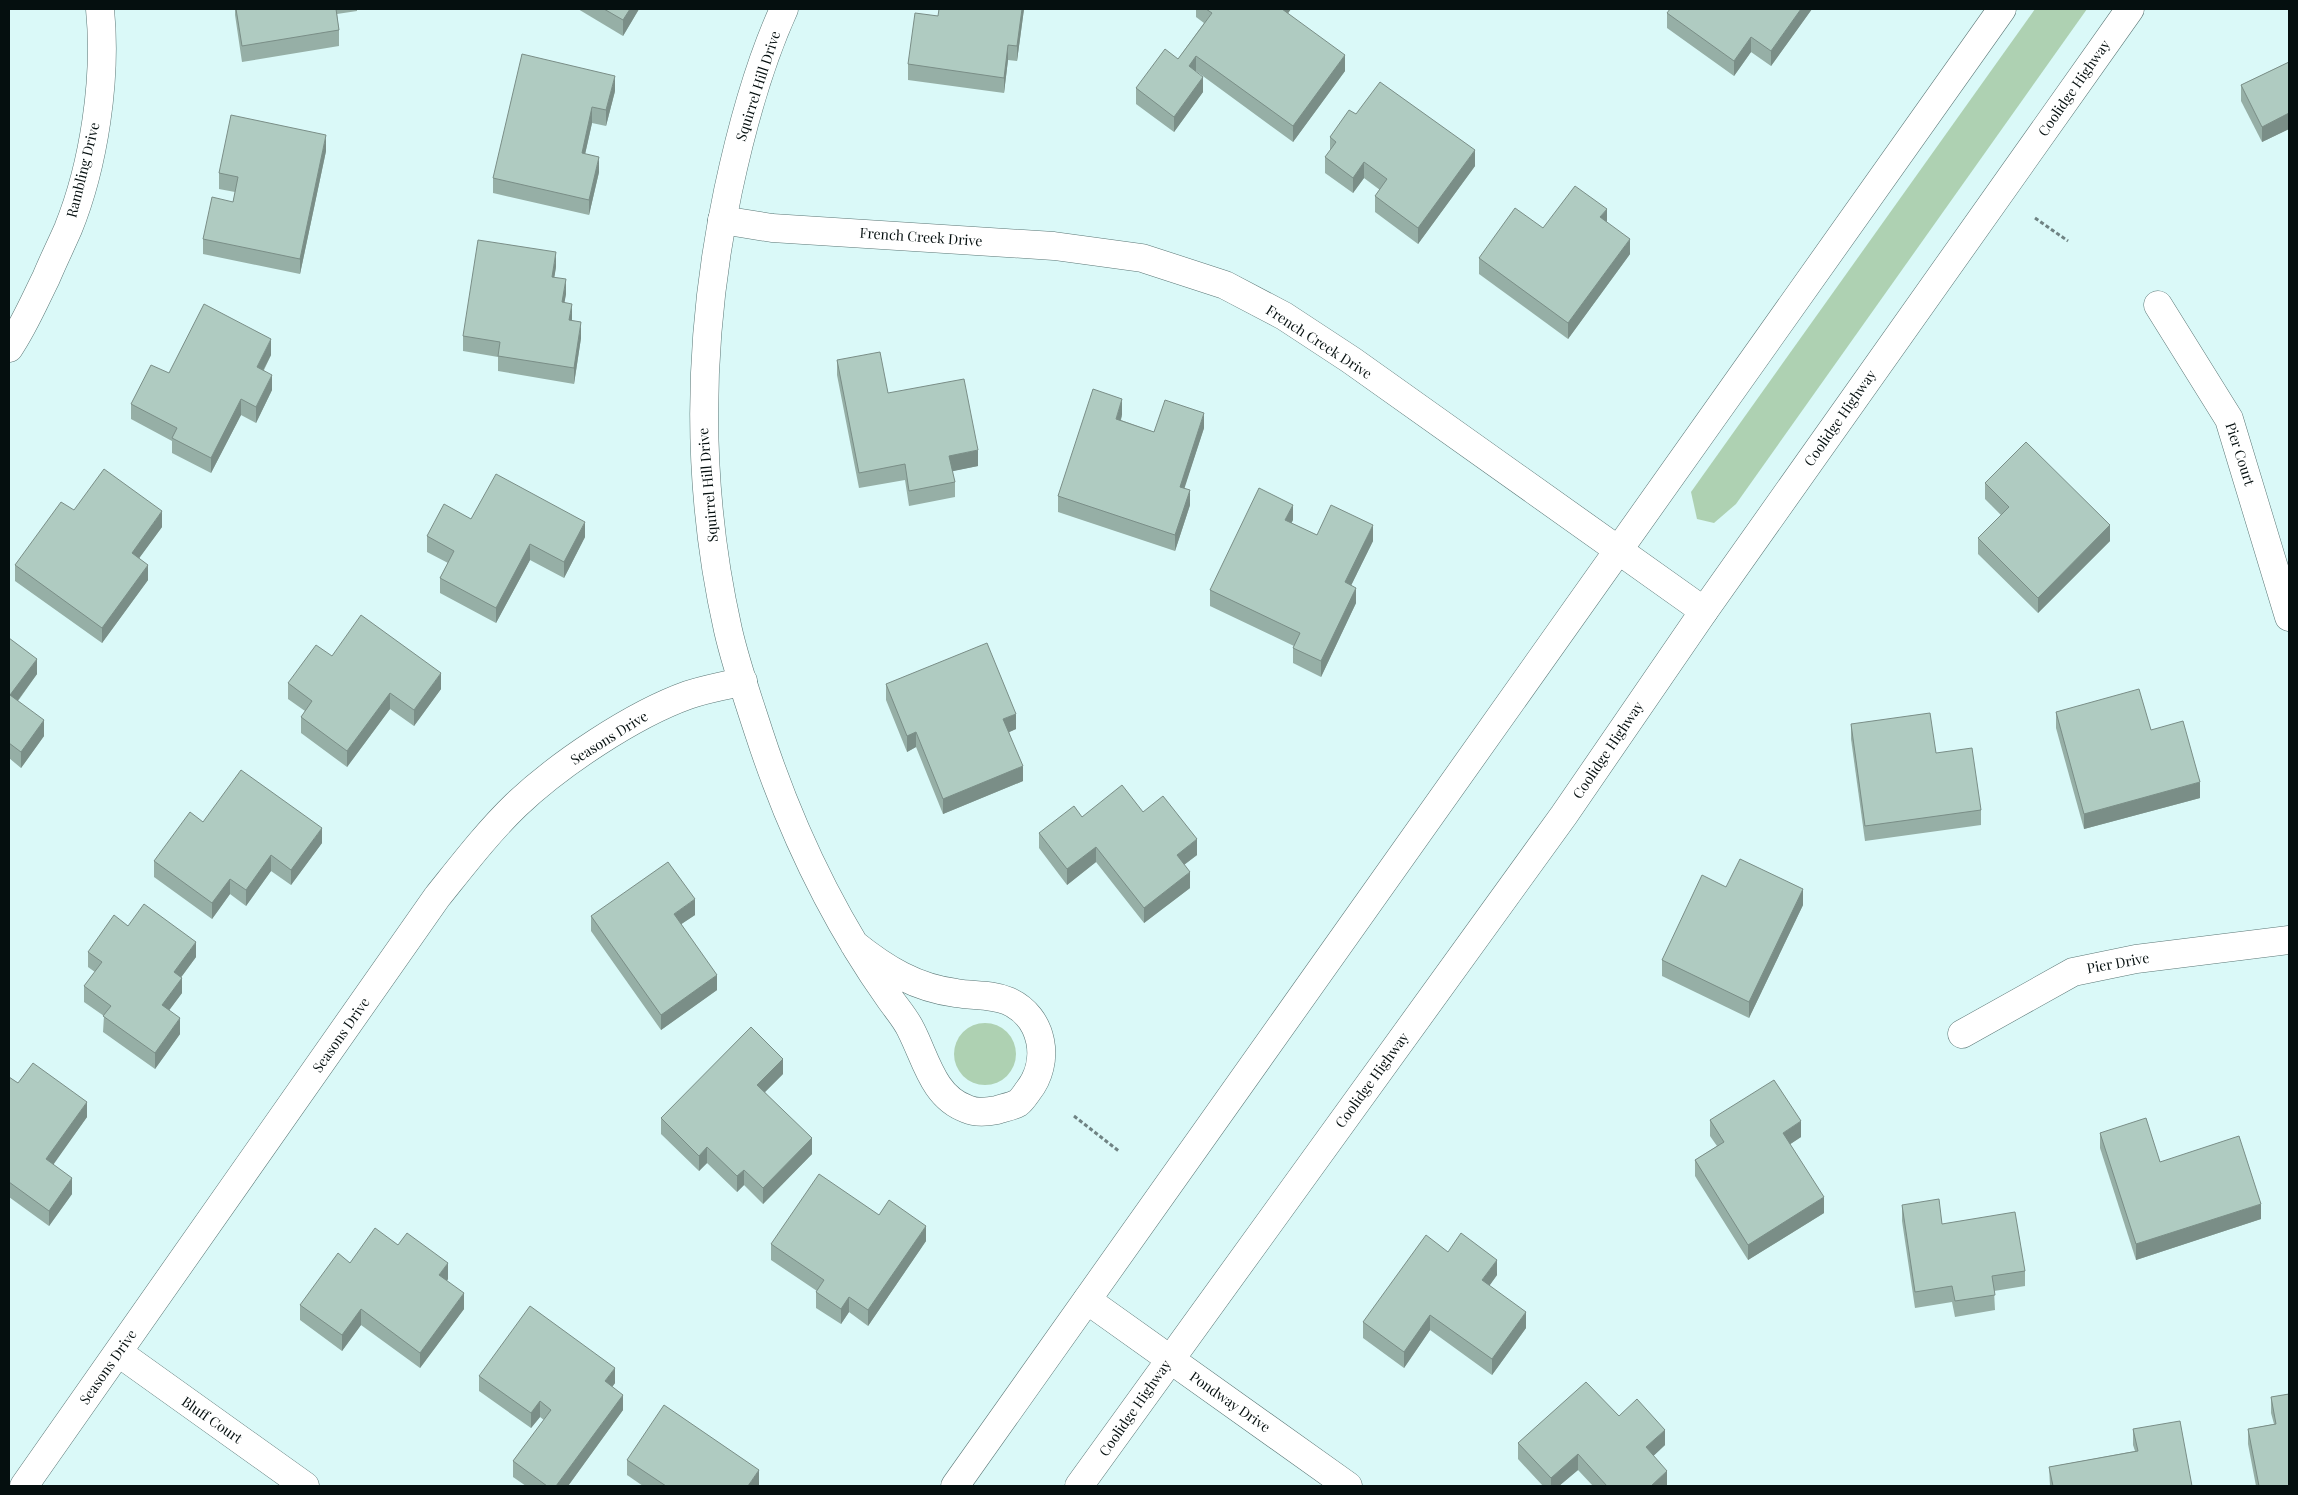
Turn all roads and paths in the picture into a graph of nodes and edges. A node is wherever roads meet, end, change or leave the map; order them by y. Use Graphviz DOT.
graph roads {
  1 [pos="100,9"];
  2 [pos="784,9"];
  3 [pos="2002,9"];
  4 [pos="2130,9"];
  5 [pos="2035,218"];
  6 [pos="722,220"];
  7 [pos="2068,241"];
  8 [pos="2158,306"];
  9 [pos="9,348"];
  10 [pos="1618,550"];
  11 [pos="1704,611"];
  12 [pos="2289,617"];
  13 [pos="743,681"];
  14 [pos="2289,940"];
  15 [pos="854,944"];
  16 [pos="1962,1034"];
  17 [pos="1074,1116"];
  18 [pos="1120,1152"];
  19 [pos="1087,1300"];
  20 [pos="118,1353"];
  21 [pos="1169,1360"];
  22 [pos="24,1486"];
  23 [pos="305,1486"];
  24 [pos="954,1486"];
  25 [pos="1079,1486"];
  26 [pos="1348,1486"];
  1 -- 9 [label="street, Rambling Drive"];
  2 -- 6 [label="street, Squirrel Hill Drive"];
  3 -- 10 [label="street"];
  4 -- 11 [label="street, Coolidge Highway"];
  5 -- 7 [label="path"];
  6 -- 10 [label="street, French Creek Drive"];
  6 -- 13 [label="street, Squirrel Hill Drive"];
  8 -- 12 [label="street, Pier Court"];
  10 -- 11 [label="street, French Creek Drive"];
  10 -- 19 [label="street"];
  11 -- 21 [label="street, Coolidge Highway"];
  13 -- 15 [label="street, Squirrel Hill Drive"];
  13 -- 20 [label="street, Seasons Drive"];
  14 -- 16 [label="street, Pier Drive"];
  15 -- 15 [label="street, Squirrel Hill Drive"];
  17 -- 18 [label="path"];
  19 -- 21 [label="street, Pondway Drive"];
  19 -- 24 [label="street"];
  20 -- 22 [label="street, Seasons Drive"];
  20 -- 23 [label="street, Bluff Court"];
  21 -- 25 [label="street, Coolidge Highway"];
  21 -- 26 [label="street, Pondway Drive"];
}
